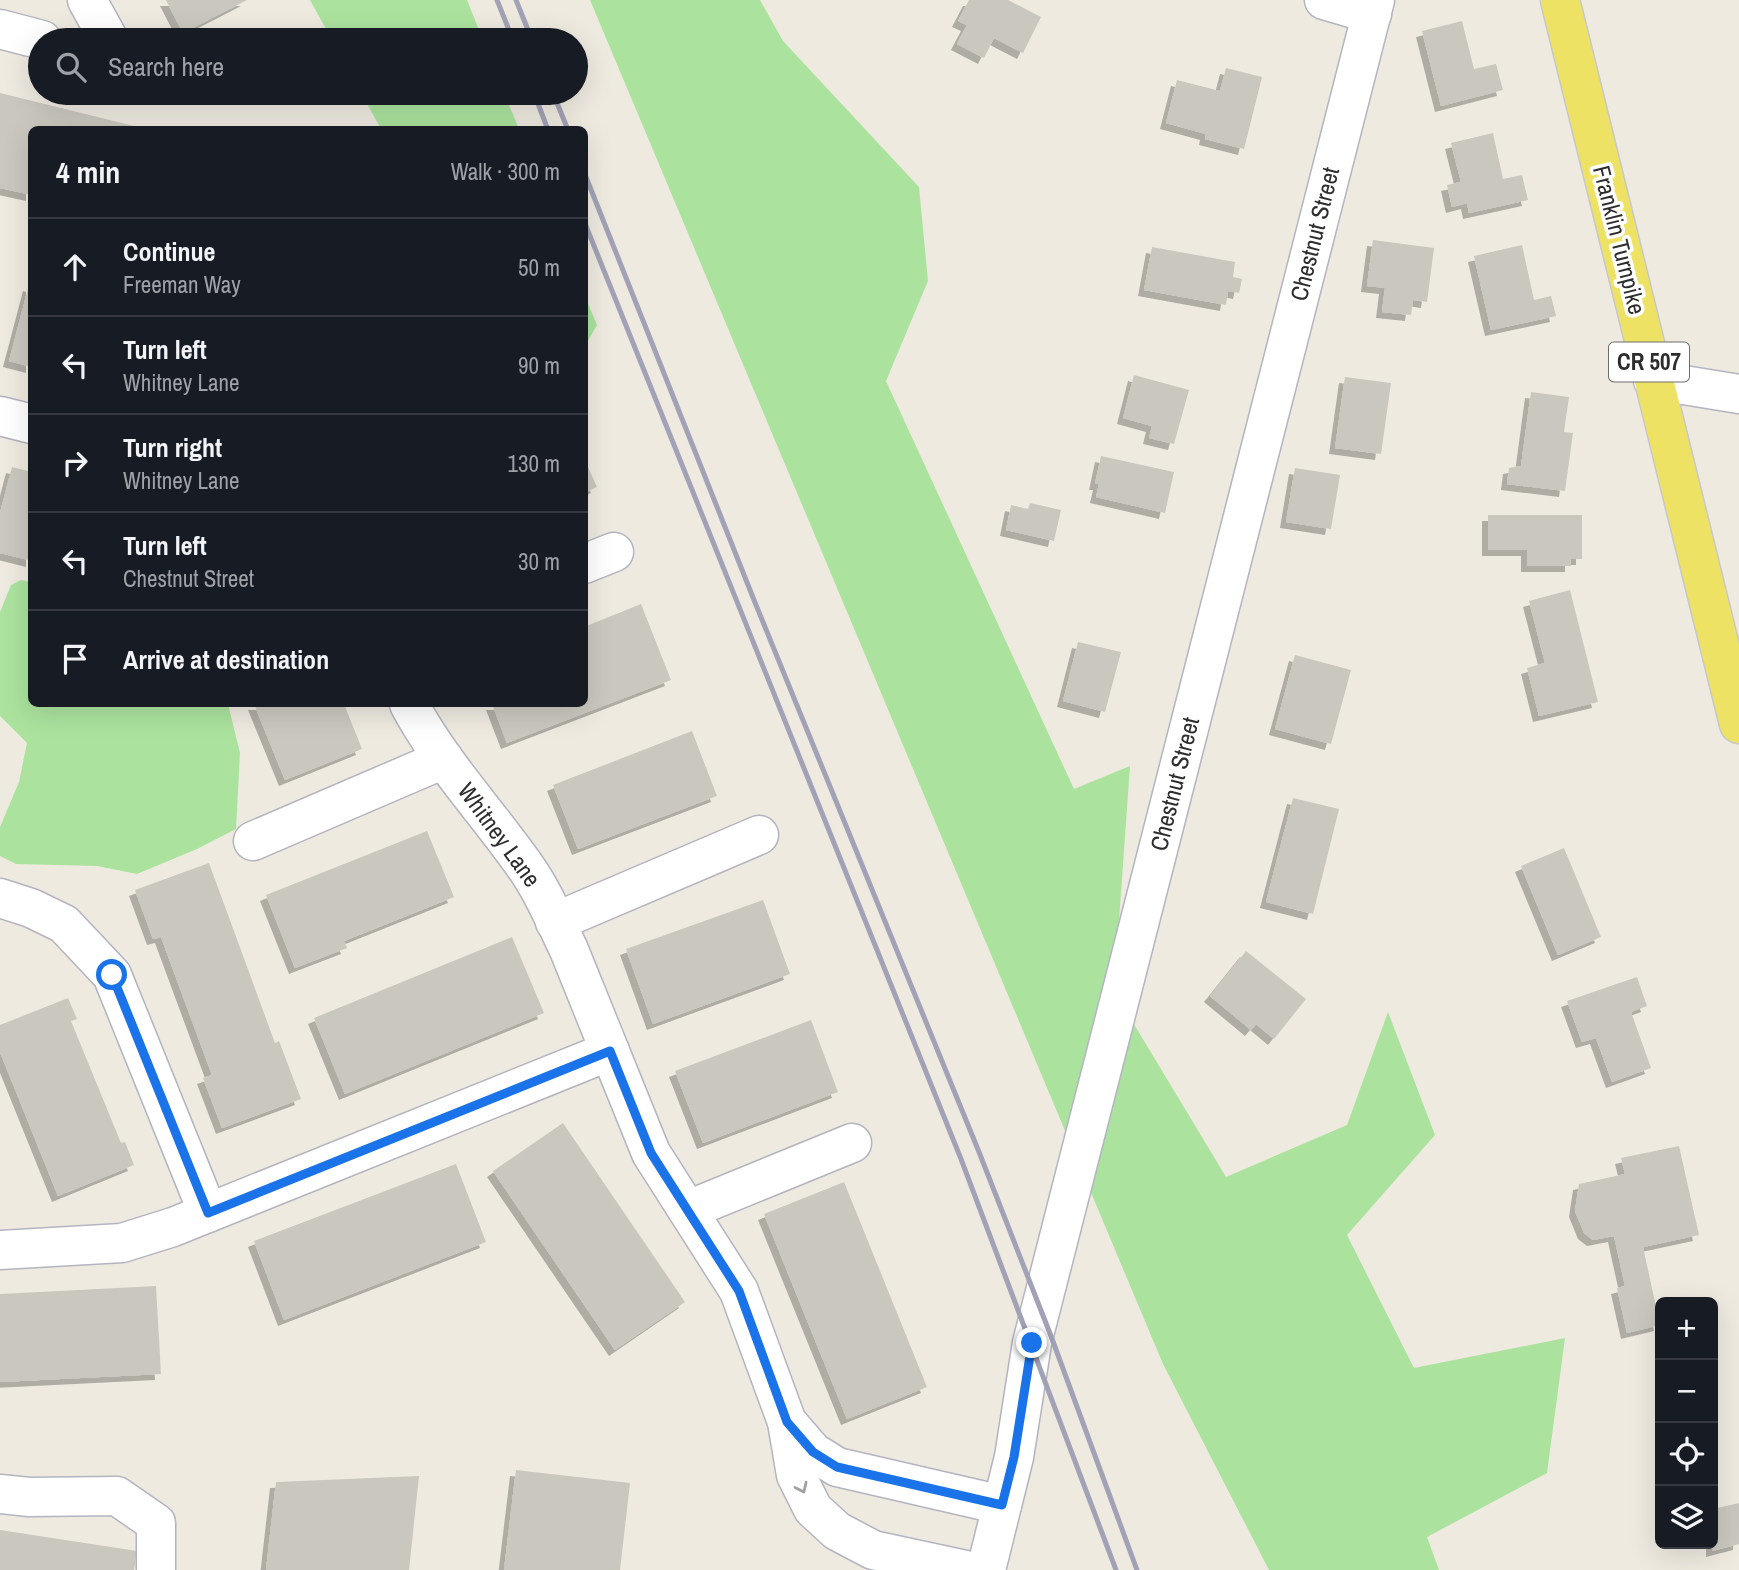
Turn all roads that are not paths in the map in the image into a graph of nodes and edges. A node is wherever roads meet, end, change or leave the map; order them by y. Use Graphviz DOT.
graph roads {
  1 [pos="87,0"];
  2 [pos="1324,0"];
  3 [pos="1560,0"];
  4 [pos="1374,7"];
  5 [pos="102,28"];
  6 [pos="0,29"];
  7 [pos="28,36"];
  8 [pos="1653,380"];
  9 [pos="1739,394"];
  10 [pos="0,416"];
  11 [pos="28,423"];
  12 [pos="411,707"];
  13 [pos="1739,724"];
  14 [pos="444,759"];
  15 [pos="759,835"];
  16 [pos="253,841"];
  17 [pos="0,898"];
  18 [pos="555,922"];
  19 [pos="610,1051"];
  20 [pos="852,1143"];
  21 [pos="688,1210"];
  22 [pos="208,1213"];
  23 [pos="0,1250"];
  24 [pos="787,1422"];
  25 [pos="0,1494"];
  26 [pos="1002,1505"];
  27 [pos="156,1570"];
  28 [pos="966,1570"];
  29 [pos="986,1570"];
  1 -- 5 [label="street"];
  2 -- 4 [label="street"];
  3 -- 8 [label="main road, Franklin Turnpike / CR 507"];
  4 -- 26 [label="street, Chestnut Street"];
  6 -- 7 [label="street"];
  8 -- 9 [label="street"];
  8 -- 13 [label="main road, Franklin Turnpike / CR 507"];
  10 -- 11 [label="street"];
  12 -- 14 [label="street, Whitney Lane"];
  14 -- 16 [label="street"];
  14 -- 18 [label="street, Whitney Lane"];
  15 -- 18 [label="street"];
  17 -- 22 [label="street"];
  18 -- 19 [label="street, Whitney Lane"];
  19 -- 21 [label="street, Whitney Lane"];
  19 -- 22 [label="street"];
  20 -- 21 [label="street"];
  21 -- 24 [label="street, Whitney Lane"];
  22 -- 23 [label="street"];
  24 -- 26 [label="street, Whitney Lane"];
  24 -- 28 [label="street, Whitney Lane, one-way"];
  25 -- 27 [label="street"];
  26 -- 29 [label="street, Chestnut Street"];
}
